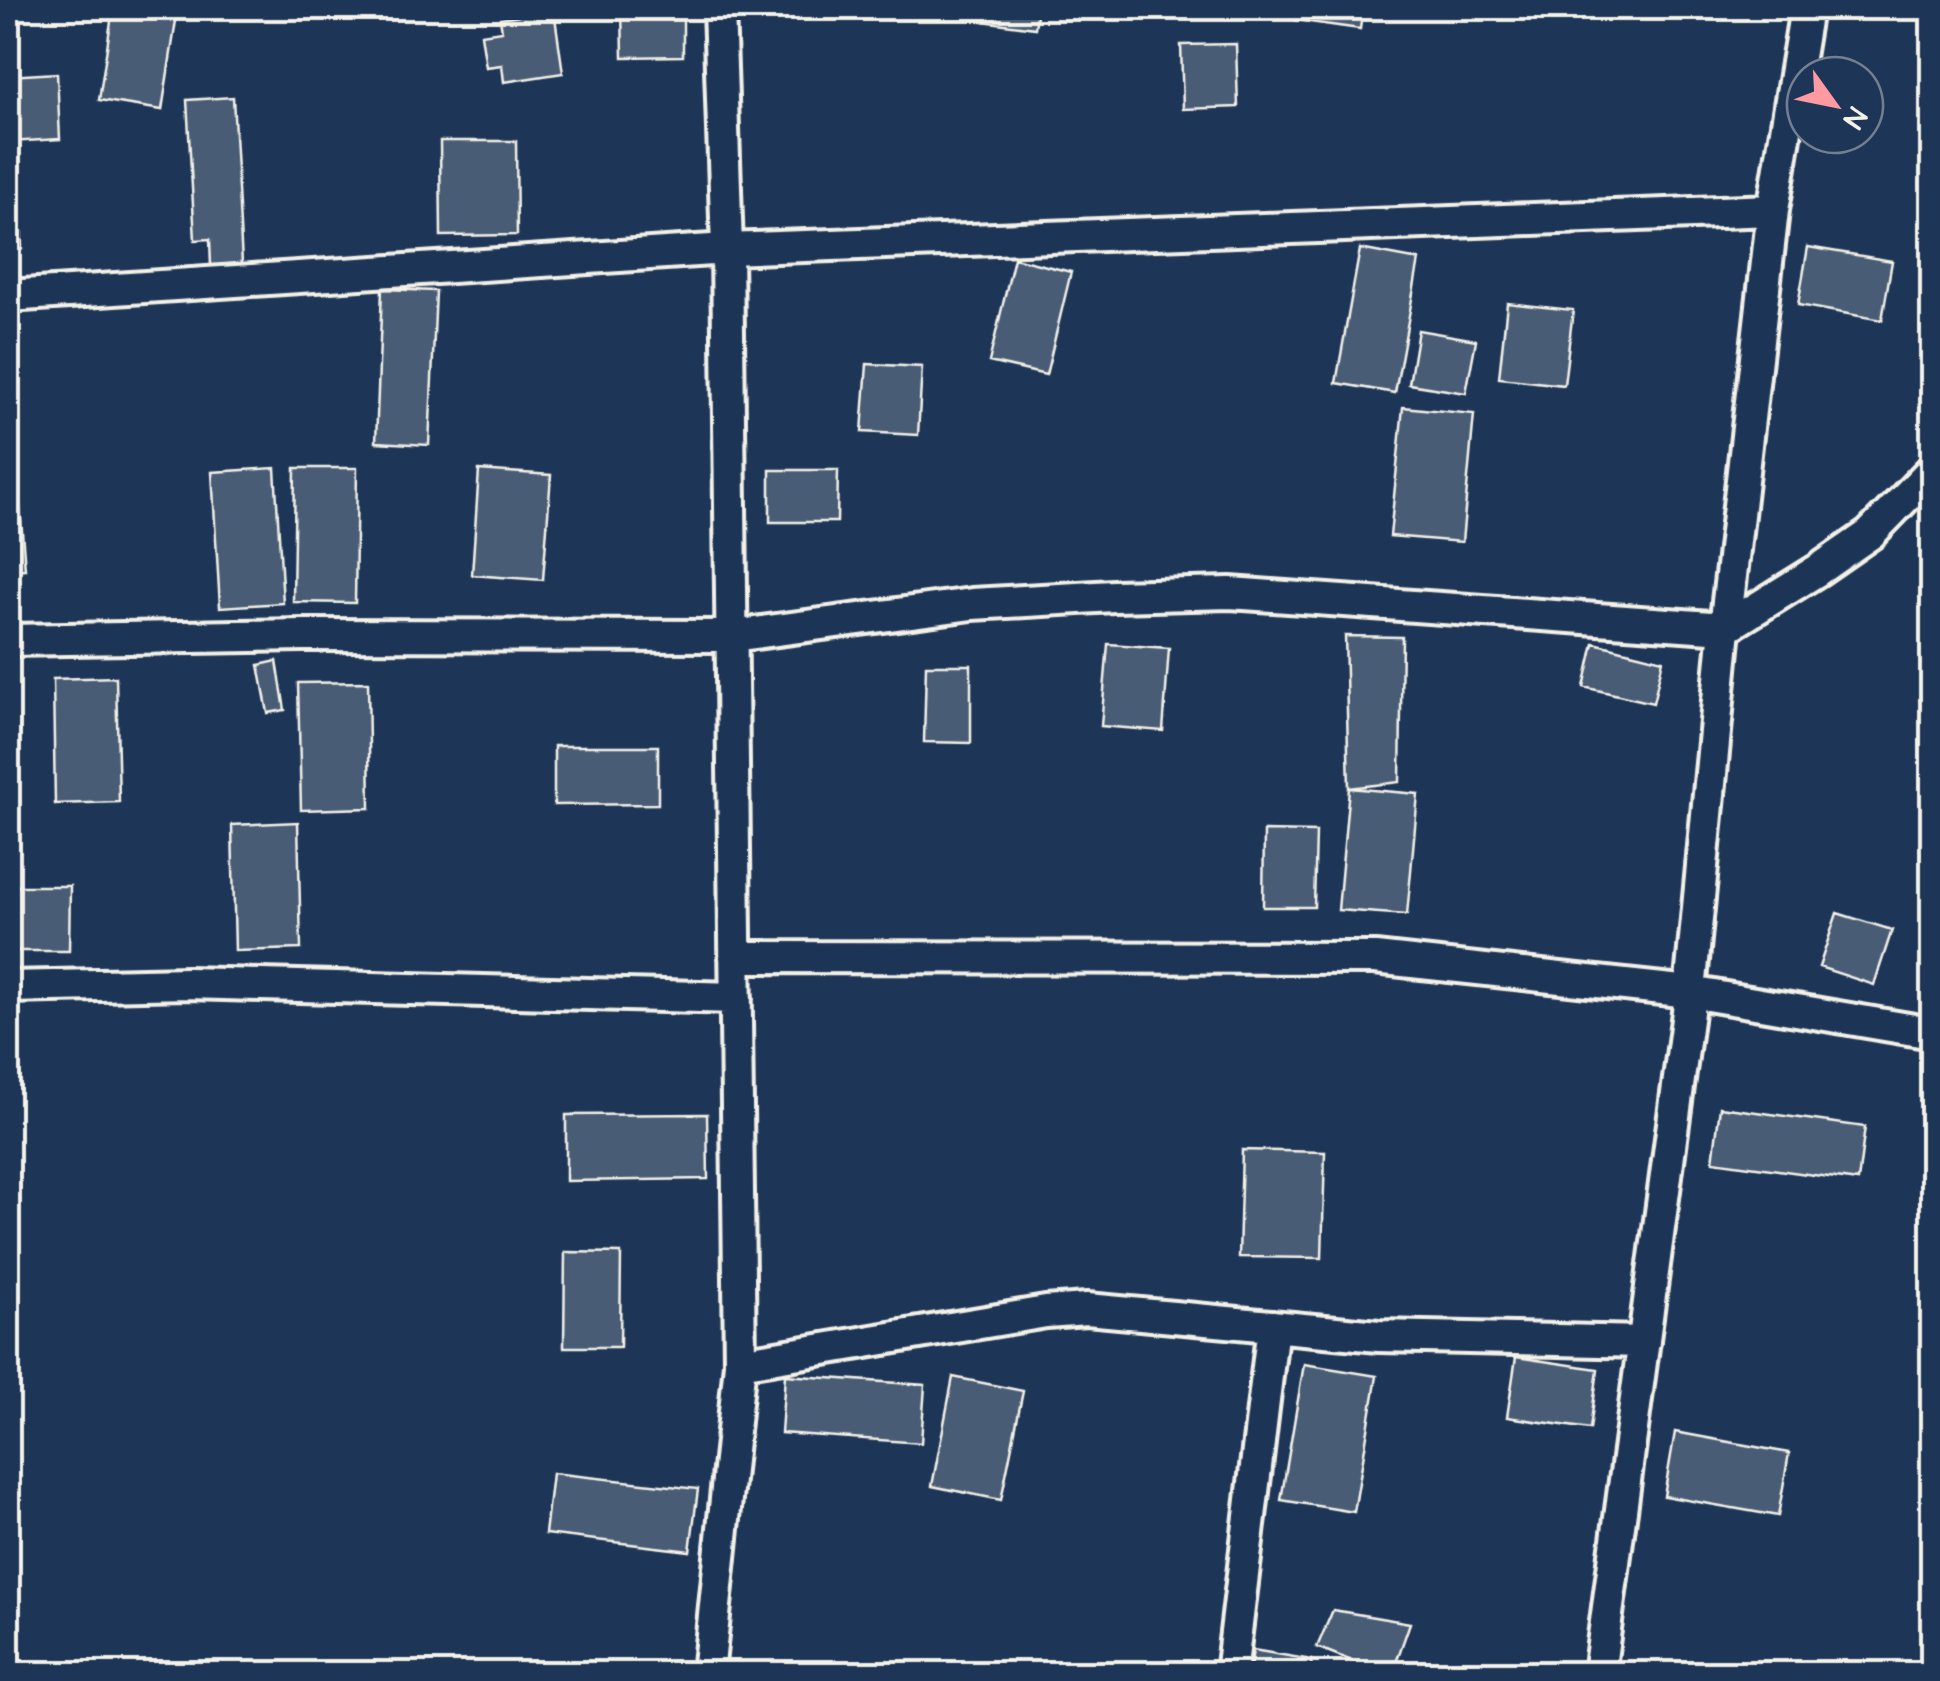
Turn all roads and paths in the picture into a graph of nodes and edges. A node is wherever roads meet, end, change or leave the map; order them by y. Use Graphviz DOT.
graph roads {
  1 [pos="719,8"];
  2 [pos="1806,8"];
  3 [pos="1773,210"];
  4 [pos="728,249"];
  5 [pos="8,296"];
  6 [pos="1932,470"];
  7 [pos="1724,628"];
  8 [pos="732,636"];
  9 [pos="8,640"];
  10 [pos="736,957"];
  11 [pos="8,987"];
  12 [pos="1690,992"];
  13 [pos="736,998"];
  14 [pos="1932,1033"];
  15 [pos="1273,1326"];
  16 [pos="1644,1342"];
  17 [pos="740,1363"];
  18 [pos="708,1674"];
  19 [pos="1231,1674"];
  20 [pos="1600,1674"];
  1 -- 4 [label="street"];
  2 -- 3 [label="street"];
  3 -- 4 [label="street"];
  3 -- 7 [label="street"];
  4 -- 5 [label="street"];
  4 -- 8 [label="street"];
  6 -- 7 [label="street"];
  7 -- 8 [label="street"];
  7 -- 12 [label="street"];
  8 -- 9 [label="street"];
  8 -- 10 [label="street"];
  10 -- 12 [label="street"];
  10 -- 13 [label="street"];
  11 -- 13 [label="street"];
  12 -- 14 [label="street"];
  12 -- 16 [label="street"];
  13 -- 17 [label="street"];
  15 -- 16 [label="street"];
  15 -- 17 [label="street"];
  15 -- 19 [label="street"];
  16 -- 20 [label="street"];
  17 -- 18 [label="street"];
}
